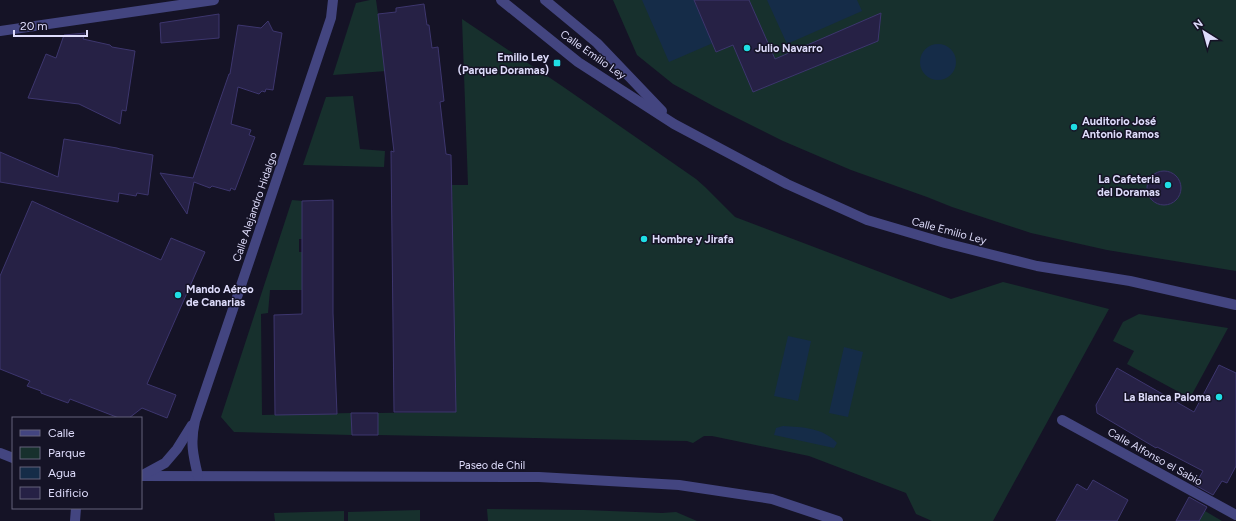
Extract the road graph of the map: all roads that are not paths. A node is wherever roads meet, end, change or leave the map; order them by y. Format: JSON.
{"nodes":[{"id":1,"x":214,"y":0,"type":"edge"},
{"id":2,"x":333,"y":0,"type":"edge"},
{"id":3,"x":501,"y":0,"type":"edge"},
{"id":4,"x":545,"y":0,"type":"edge"},
{"id":5,"x":0,"y":31,"type":"edge"},
{"id":6,"x":674,"y":124,"type":"junction"},
{"id":7,"x":1236,"y":305,"type":"edge"},
{"id":8,"x":1062,"y":420,"type":"dead end"},
{"id":9,"x":195,"y":421,"type":"junction"},
{"id":10,"x":0,"y":453,"type":"edge"},
{"id":11,"x":12,"y":458,"type":"edge"},
{"id":12,"x":142,"y":475,"type":"edge"},
{"id":13,"x":142,"y":476,"type":"edge"},
{"id":14,"x":198,"y":476,"type":"junction"},
{"id":15,"x":76,"y":509,"type":"edge"},
{"id":16,"x":1236,"y":515,"type":"edge"},
{"id":17,"x":75,"y":521,"type":"edge"},
{"id":18,"x":838,"y":521,"type":"edge"}],
"edges":[{"from":1,"to":5,"type":"street"},
{"from":2,"to":9,"type":"street","name":"Calle Alejandro Hidalgo"},
{"from":3,"to":6,"type":"street","name":"Calle Emilio Ley"},
{"from":4,"to":6,"type":"street","name":"Calle Emilio Ley"},
{"from":6,"to":7,"type":"street","name":"Calle Emilio Ley"},
{"from":8,"to":16,"type":"street","name":"Calle Alfonso el Sabio"},
{"from":9,"to":12,"type":"street","name":"Calle Alejandro Hidalgo"},
{"from":9,"to":14,"type":"street","name":"Calle Alejandro Hidalgo"},
{"from":10,"to":11,"type":"street"},
{"from":13,"to":14,"type":"street","name":"Paseo de Chil"},
{"from":14,"to":18,"type":"street","name":"Paseo de Chil"},
{"from":15,"to":17,"type":"street"}]}
